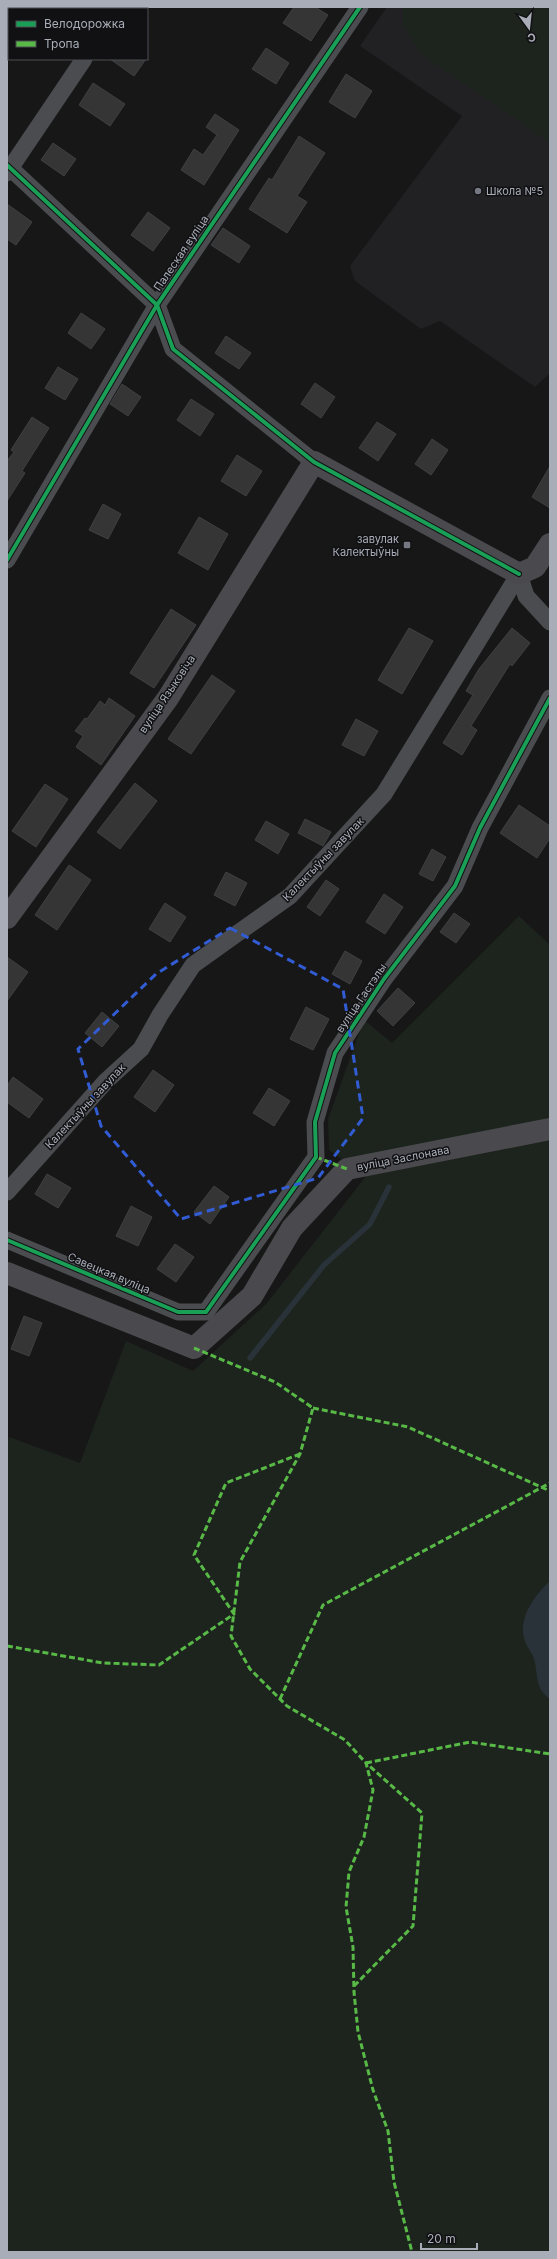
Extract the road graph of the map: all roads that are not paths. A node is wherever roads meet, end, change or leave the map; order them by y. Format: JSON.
{"nodes":[{"id":1,"x":360,"y":7,"type":"edge"},
{"id":2,"x":83,"y":60,"type":"edge"},
{"id":3,"x":8,"y":169,"type":"edge"},
{"id":4,"x":157,"y":305,"type":"junction"},
{"id":5,"x":314,"y":462,"type":"junction"},
{"id":6,"x":550,"y":544,"type":"edge"},
{"id":7,"x":7,"y":560,"type":"edge"},
{"id":8,"x":519,"y":574,"type":"junction"},
{"id":9,"x":550,"y":622,"type":"edge"},
{"id":10,"x":550,"y":698,"type":"edge"},
{"id":11,"x":7,"y":918,"type":"edge"},
{"id":12,"x":550,"y":1129,"type":"edge"},
{"id":13,"x":7,"y":1192,"type":"edge"},
{"id":14,"x":7,"y":1240,"type":"edge"},
{"id":15,"x":7,"y":1273,"type":"edge"},
{"id":16,"x":206,"y":1312,"type":"joint"}],
"edges":[{"from":1,"to":4,"type":"street","name":"Палеская вуліца"},
{"from":2,"to":3,"type":"street"},
{"from":3,"to":4,"type":"street"},
{"from":4,"to":5,"type":"street"},
{"from":4,"to":7,"type":"street","name":"Палеская вуліца"},
{"from":5,"to":8,"type":"street"},
{"from":5,"to":11,"type":"street","name":"вуліца Языковіча"},
{"from":6,"to":8,"type":"street"},
{"from":8,"to":9,"type":"street"},
{"from":8,"to":13,"type":"street","name":"Калектыўны завулак"},
{"from":10,"to":16,"type":"street","name":"вуліца Гастэлы"},
{"from":12,"to":15,"type":"street","name":"вуліца Заслонава"},
{"from":14,"to":16,"type":"street","name":"Савецкая вуліца"}]}
